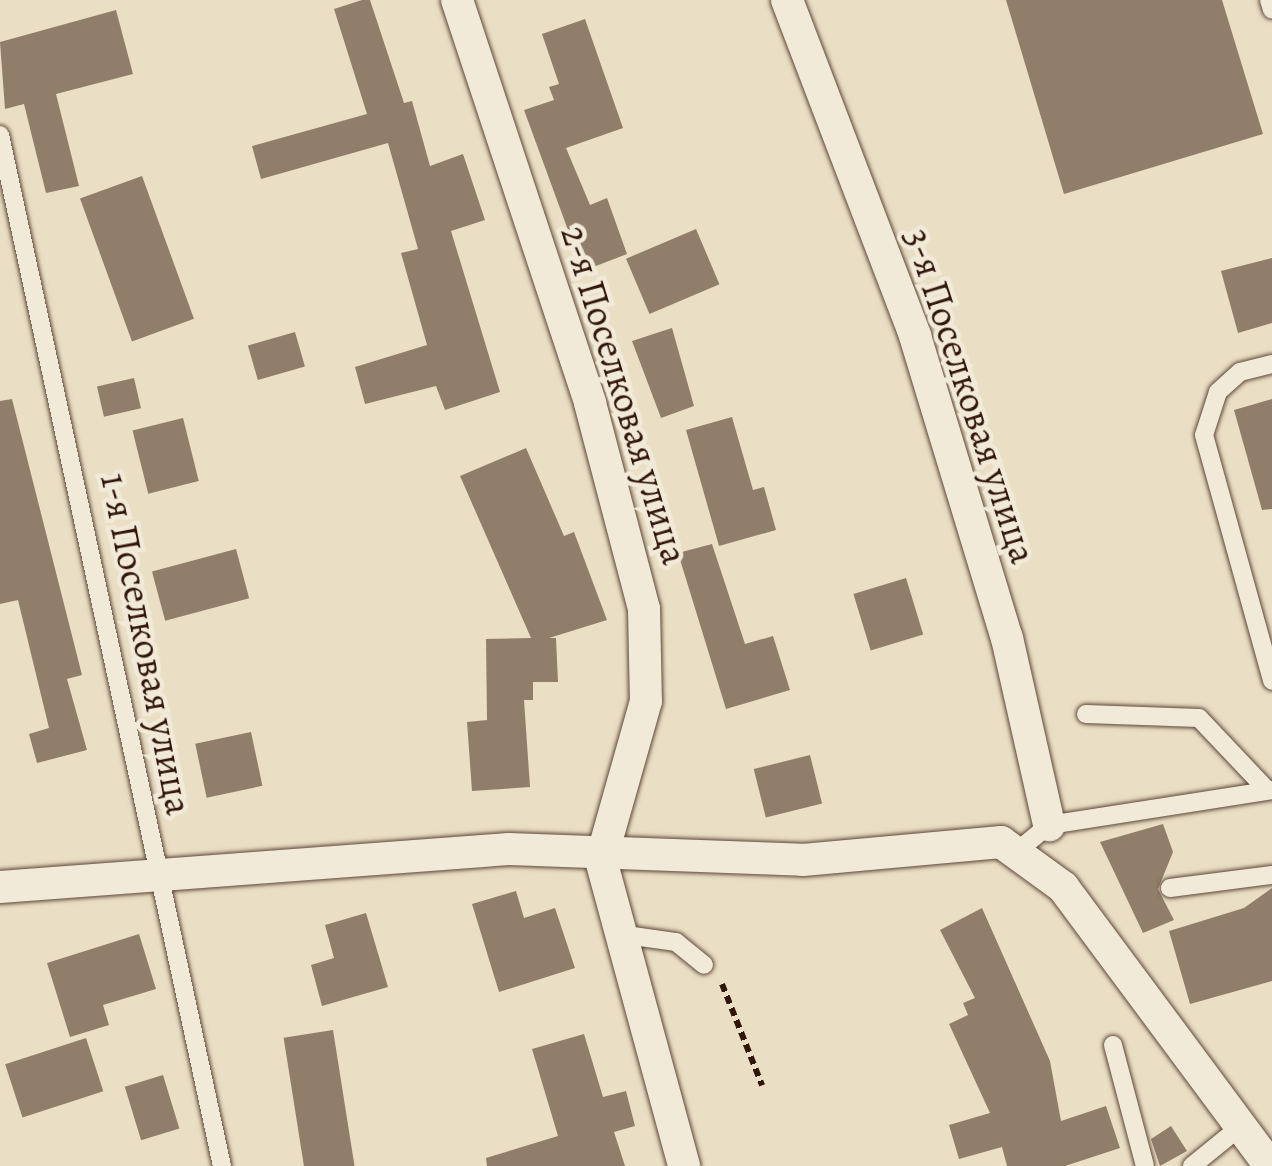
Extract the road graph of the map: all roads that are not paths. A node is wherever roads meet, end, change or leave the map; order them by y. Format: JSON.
{"nodes":[{"id":1,"x":457,"y":0,"type":"edge"},
{"id":2,"x":787,"y":0,"type":"edge"},
{"id":3,"x":1269,"y":0,"type":"edge"},
{"id":4,"x":1272,"y":10,"type":"edge"},
{"id":5,"x":0,"y":135,"type":"edge"},
{"id":6,"x":1272,"y":364,"type":"edge"},
{"id":7,"x":1272,"y":681,"type":"edge"},
{"id":8,"x":1086,"y":714,"type":"dead end"},
{"id":9,"x":1269,"y":790,"type":"edge"},
{"id":10,"x":1049,"y":825,"type":"junction"},
{"id":11,"x":601,"y":847,"type":"junction"},
{"id":12,"x":1020,"y":849,"type":"junction"},
{"id":13,"x":156,"y":869,"type":"junction"},
{"id":14,"x":1272,"y":875,"type":"edge"},
{"id":15,"x":0,"y":887,"type":"edge"},
{"id":16,"x":1170,"y":888,"type":"dead end"},
{"id":17,"x":619,"y":934,"type":"junction"},
{"id":18,"x":704,"y":965,"type":"road end"},
{"id":19,"x":1113,"y":1044,"type":"dead end"},
{"id":20,"x":1242,"y":1126,"type":"junction"},
{"id":21,"x":222,"y":1166,"type":"edge"},
{"id":22,"x":684,"y":1166,"type":"edge"},
{"id":23,"x":1146,"y":1166,"type":"edge"},
{"id":24,"x":1192,"y":1166,"type":"edge"},
{"id":25,"x":1270,"y":1166,"type":"edge"}],
"edges":[{"from":1,"to":11,"type":"street","name":"2-я Поселковая улица"},
{"from":2,"to":10,"type":"street","name":"3-я Поселковая улица"},
{"from":3,"to":4,"type":"lane"},
{"from":5,"to":13,"type":"lane","name":"1-я Поселковая улица"},
{"from":6,"to":7,"type":"lane"},
{"from":8,"to":9,"type":"lane"},
{"from":9,"to":10,"type":"lane"},
{"from":10,"to":12,"type":"lane"},
{"from":11,"to":12,"type":"street"},
{"from":11,"to":13,"type":"street"},
{"from":11,"to":17,"type":"street","name":"2-я Поселковая улица"},
{"from":12,"to":20,"type":"street"},
{"from":13,"to":15,"type":"street"},
{"from":13,"to":21,"type":"lane","name":"1-я Поселковая улица"},
{"from":14,"to":16,"type":"lane"},
{"from":17,"to":18,"type":"lane"},
{"from":17,"to":22,"type":"street","name":"2-я Поселковая улица"},
{"from":19,"to":23,"type":"lane"},
{"from":20,"to":24,"type":"lane"},
{"from":20,"to":25,"type":"street"}]}
